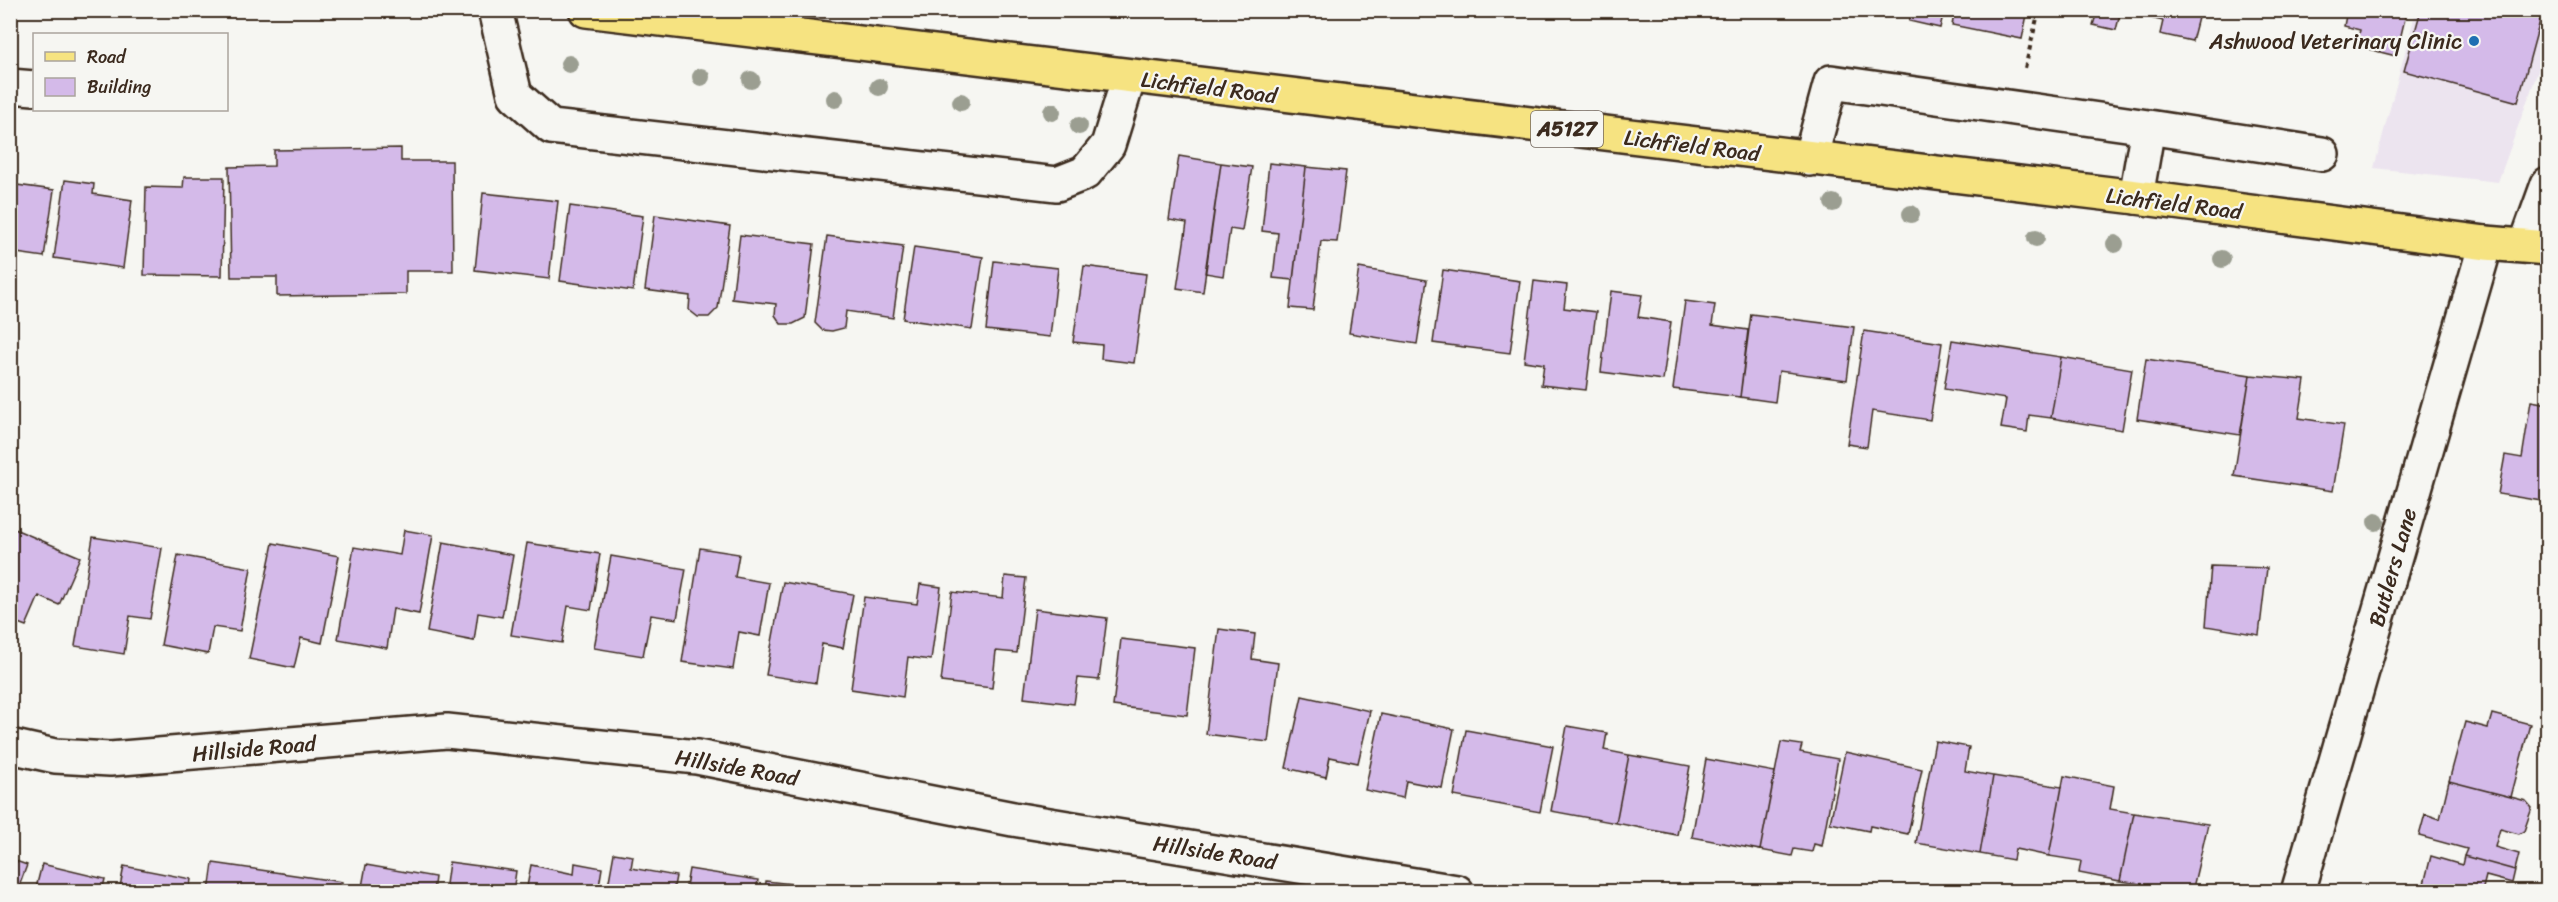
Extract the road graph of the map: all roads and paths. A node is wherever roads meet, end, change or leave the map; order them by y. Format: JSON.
{"nodes":[{"id":1,"x":495,"y":10,"type":"edge"},
{"id":2,"x":586,"y":10,"type":"edge"},
{"id":3,"x":2039,"y":10,"type":"edge"},
{"id":4,"x":1130,"y":77,"type":"junction"},
{"id":5,"x":10,"y":86,"type":"edge"},
{"id":6,"x":33,"y":88,"type":"edge"},
{"id":7,"x":2014,"y":108,"type":"junction"},
{"id":8,"x":2148,"y":127,"type":"junction"},
{"id":9,"x":2322,"y":154,"type":"dead end"},
{"id":10,"x":1809,"y":159,"type":"junction"},
{"id":11,"x":2547,"y":184,"type":"edge"},
{"id":12,"x":2136,"y":197,"type":"junction"},
{"id":13,"x":2486,"y":243,"type":"junction"},
{"id":14,"x":2537,"y":247,"type":"edge"},
{"id":15,"x":10,"y":746,"type":"edge"},
{"id":16,"x":1457,"y":891,"type":"edge"},
{"id":17,"x":2298,"y":891,"type":"edge"}],
"edges":[{"from":1,"to":4,"type":"street"},
{"from":2,"to":4,"type":"main road","name":"Lichfield Road","number":"A5127"},
{"from":3,"to":7,"type":"path"},
{"from":4,"to":10,"type":"main road","name":"Lichfield Road","number":"A5127"},
{"from":5,"to":6,"type":"street"},
{"from":7,"to":8,"type":"street"},
{"from":7,"to":10,"type":"street"},
{"from":8,"to":9,"type":"street"},
{"from":8,"to":12,"type":"street"},
{"from":10,"to":12,"type":"main road","name":"Lichfield Road","number":"A5127"},
{"from":11,"to":14,"type":"street"},
{"from":12,"to":13,"type":"main road","name":"Lichfield Road","number":"A5127"},
{"from":13,"to":14,"type":"main road","name":"Lichfield Road","number":"A5127"},
{"from":13,"to":17,"type":"street","name":"Butlers Lane"},
{"from":15,"to":16,"type":"street","name":"Hillside Road"}]}
